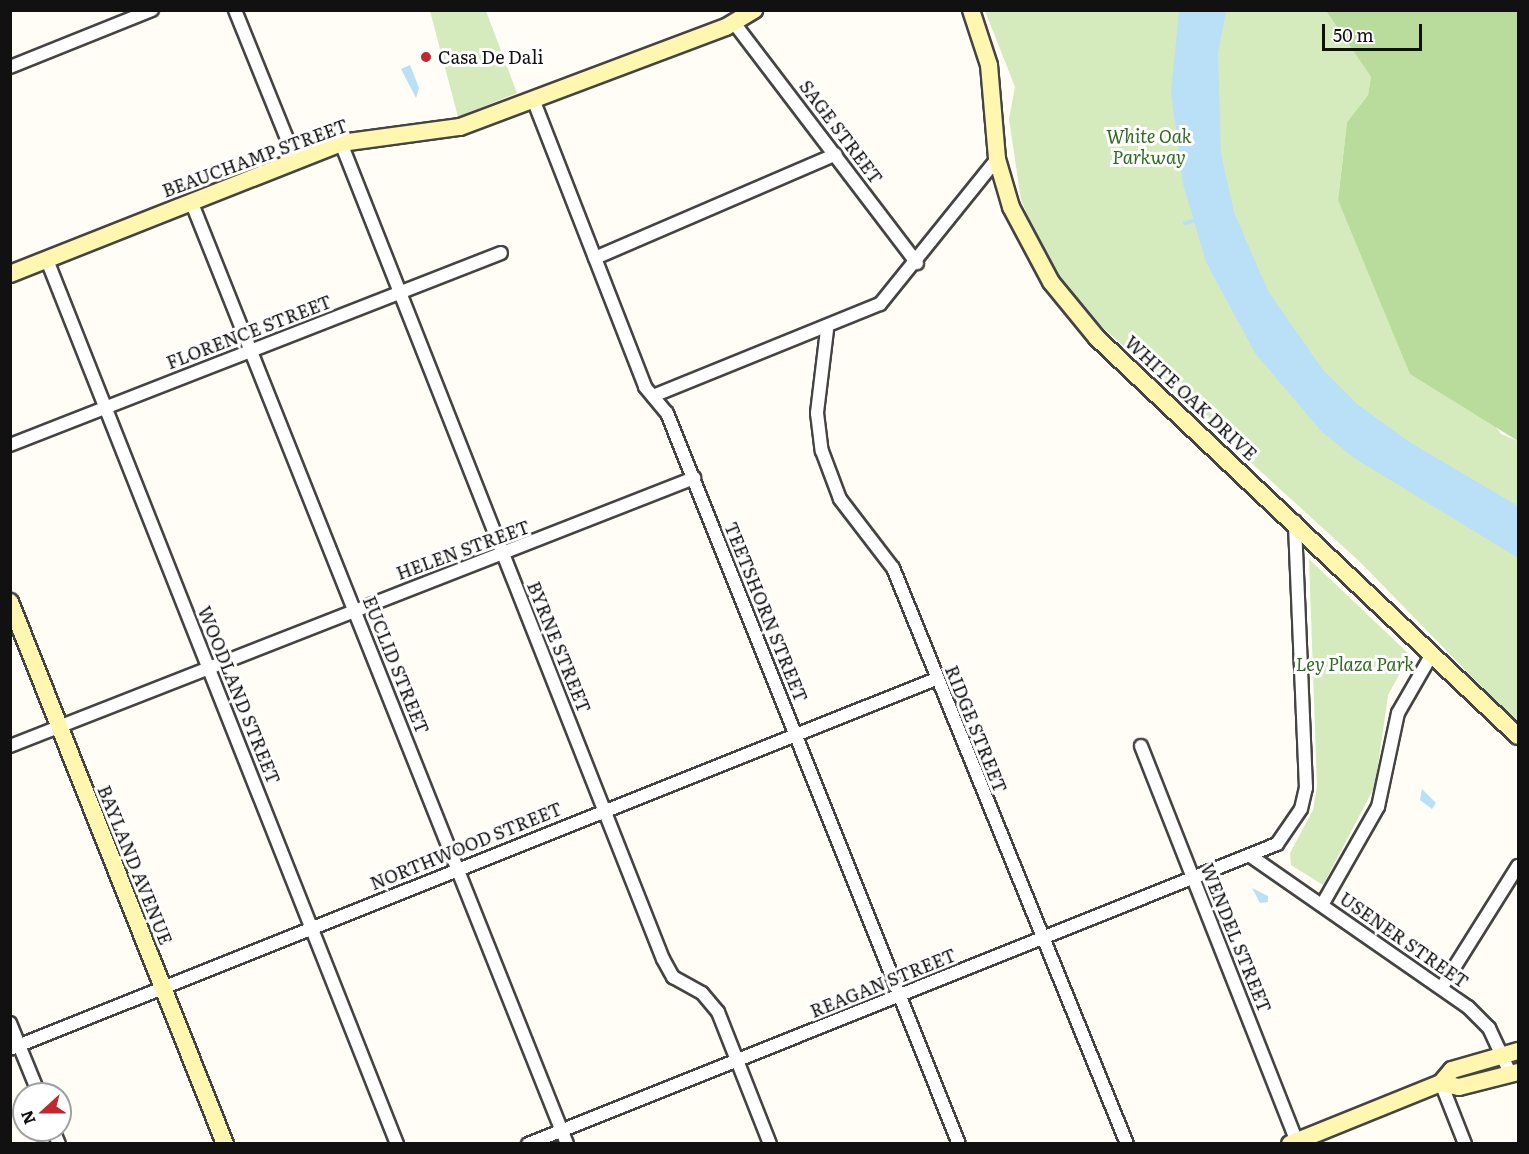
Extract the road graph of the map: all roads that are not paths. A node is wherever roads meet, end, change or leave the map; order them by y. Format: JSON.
{"nodes":[{"id":1,"x":153,"y":10,"type":"edge"},
{"id":2,"x":235,"y":10,"type":"edge"},
{"id":3,"x":754,"y":10,"type":"edge"},
{"id":4,"x":971,"y":10,"type":"edge"},
{"id":5,"x":735,"y":23,"type":"junction"},
{"id":6,"x":10,"y":67,"type":"edge"},
{"id":7,"x":533,"y":99,"type":"junction"},
{"id":8,"x":341,"y":143,"type":"junction"},
{"id":9,"x":836,"y":154,"type":"junction"},
{"id":10,"x":997,"y":159,"type":"junction"},
{"id":11,"x":296,"y":160,"type":"junction"},
{"id":12,"x":191,"y":201,"type":"junction"},
{"id":13,"x":501,"y":253,"type":"dead end"},
{"id":14,"x":595,"y":258,"type":"junction"},
{"id":15,"x":47,"y":260,"type":"junction"},
{"id":16,"x":917,"y":263,"type":"junction"},
{"id":17,"x":10,"y":274,"type":"edge"},
{"id":18,"x":400,"y":292,"type":"junction"},
{"id":19,"x":827,"y":330,"type":"junction"},
{"id":20,"x":251,"y":349,"type":"junction"},
{"id":21,"x":653,"y":396,"type":"junction"},
{"id":22,"x":105,"y":408,"type":"junction"},
{"id":23,"x":10,"y":445,"type":"edge"},
{"id":24,"x":694,"y":478,"type":"junction"},
{"id":25,"x":1294,"y":520,"type":"junction"},
{"id":26,"x":502,"y":553,"type":"junction"},
{"id":27,"x":10,"y":602,"type":"edge"},
{"id":28,"x":354,"y":611,"type":"junction"},
{"id":29,"x":1432,"y":654,"type":"junction"},
{"id":30,"x":209,"y":668,"type":"junction"},
{"id":31,"x":936,"y":679,"type":"junction"},
{"id":32,"x":59,"y":727,"type":"junction"},
{"id":33,"x":796,"y":735,"type":"junction"},
{"id":34,"x":1518,"y":736,"type":"edge"},
{"id":35,"x":10,"y":746,"type":"edge"},
{"id":36,"x":1141,"y":746,"type":"dead end"},
{"id":37,"x":605,"y":810,"type":"junction"},
{"id":38,"x":1252,"y":857,"type":"junction"},
{"id":39,"x":1518,"y":866,"type":"edge"},
{"id":40,"x":458,"y":868,"type":"junction"},
{"id":41,"x":1194,"y":880,"type":"junction"},
{"id":42,"x":1322,"y":905,"type":"junction"},
{"id":43,"x":311,"y":927,"type":"junction"},
{"id":44,"x":1046,"y":939,"type":"junction"},
{"id":45,"x":163,"y":987,"type":"junction"},
{"id":46,"x":1442,"y":987,"type":"junction"},
{"id":47,"x":900,"y":996,"type":"junction"},
{"id":48,"x":10,"y":1023,"type":"edge"},
{"id":49,"x":15,"y":1047,"type":"edge"},
{"id":50,"x":1511,"y":1053,"type":"edge"},
{"id":51,"x":737,"y":1060,"type":"junction"},
{"id":52,"x":1514,"y":1073,"type":"edge"},
{"id":53,"x":33,"y":1082,"type":"edge"},
{"id":54,"x":1440,"y":1083,"type":"junction"},
{"id":55,"x":561,"y":1130,"type":"junction"},
{"id":56,"x":225,"y":1143,"type":"edge"},
{"id":57,"x":397,"y":1143,"type":"edge"},
{"id":58,"x":528,"y":1143,"type":"edge"},
{"id":59,"x":567,"y":1143,"type":"edge"},
{"id":60,"x":770,"y":1143,"type":"edge"},
{"id":61,"x":959,"y":1143,"type":"edge"},
{"id":62,"x":1127,"y":1143,"type":"edge"},
{"id":63,"x":1295,"y":1143,"type":"edge"},
{"id":64,"x":1465,"y":1143,"type":"edge"}],
"edges":[{"from":1,"to":6,"type":"street"},
{"from":2,"to":11,"type":"street"},
{"from":3,"to":5,"type":"street","name":"BEAUCHAMP STREET"},
{"from":4,"to":10,"type":"street","name":"WHITE OAK DRIVE"},
{"from":5,"to":7,"type":"street","name":"BEAUCHAMP STREET"},
{"from":5,"to":9,"type":"street","name":"SAGE STREET"},
{"from":7,"to":8,"type":"street","name":"BEAUCHAMP STREET"},
{"from":7,"to":14,"type":"street","name":"TEETSHORN STREET"},
{"from":8,"to":11,"type":"street","name":"BEAUCHAMP STREET"},
{"from":8,"to":18,"type":"street","name":"BYRNE STREET"},
{"from":9,"to":14,"type":"street"},
{"from":9,"to":16,"type":"street","name":"SAGE STREET"},
{"from":10,"to":16,"type":"street"},
{"from":10,"to":25,"type":"street","name":"WHITE OAK DRIVE"},
{"from":11,"to":12,"type":"street","name":"BEAUCHAMP STREET"},
{"from":12,"to":15,"type":"street","name":"BEAUCHAMP STREET"},
{"from":12,"to":20,"type":"street","name":"EUCLID STREET"},
{"from":13,"to":18,"type":"street","name":"FLORENCE STREET"},
{"from":14,"to":21,"type":"street","name":"TEETSHORN STREET"},
{"from":15,"to":17,"type":"street","name":"BEAUCHAMP STREET"},
{"from":15,"to":22,"type":"street","name":"WOODLAND STREET"},
{"from":16,"to":19,"type":"street"},
{"from":18,"to":20,"type":"street","name":"FLORENCE STREET"},
{"from":18,"to":26,"type":"street","name":"BYRNE STREET"},
{"from":19,"to":21,"type":"street"},
{"from":19,"to":31,"type":"street","name":"RIDGE STREET"},
{"from":20,"to":22,"type":"street","name":"FLORENCE STREET"},
{"from":20,"to":28,"type":"street","name":"EUCLID STREET"},
{"from":21,"to":24,"type":"street","name":"TEETSHORN STREET"},
{"from":22,"to":23,"type":"street","name":"FLORENCE STREET"},
{"from":22,"to":30,"type":"street","name":"WOODLAND STREET"},
{"from":24,"to":26,"type":"street","name":"HELEN STREET"},
{"from":24,"to":33,"type":"street","name":"TEETSHORN STREET"},
{"from":25,"to":29,"type":"street","name":"WHITE OAK DRIVE"},
{"from":25,"to":38,"type":"street","name":"REAGAN STREET"},
{"from":26,"to":28,"type":"street","name":"HELEN STREET"},
{"from":26,"to":37,"type":"street","name":"BYRNE STREET"},
{"from":27,"to":32,"type":"street","name":"BAYLAND AVENUE"},
{"from":28,"to":30,"type":"street","name":"HELEN STREET"},
{"from":28,"to":40,"type":"street","name":"EUCLID STREET"},
{"from":29,"to":34,"type":"street","name":"WHITE OAK DRIVE"},
{"from":29,"to":42,"type":"street"},
{"from":30,"to":32,"type":"street","name":"HELEN STREET"},
{"from":30,"to":43,"type":"street","name":"WOODLAND STREET"},
{"from":31,"to":33,"type":"street","name":"NORTHWOOD STREET"},
{"from":31,"to":44,"type":"street","name":"RIDGE STREET"},
{"from":32,"to":35,"type":"street","name":"HELEN STREET"},
{"from":32,"to":45,"type":"street","name":"BAYLAND AVENUE"},
{"from":33,"to":37,"type":"street","name":"NORTHWOOD STREET"},
{"from":33,"to":47,"type":"street","name":"TEETSHORN STREET"},
{"from":36,"to":41,"type":"street","name":"WENDEL STREET"},
{"from":37,"to":40,"type":"street","name":"NORTHWOOD STREET"},
{"from":37,"to":51,"type":"street","name":"BYRNE STREET"},
{"from":38,"to":41,"type":"street","name":"REAGAN STREET"},
{"from":38,"to":42,"type":"street","name":"USENER STREET"},
{"from":39,"to":46,"type":"street"},
{"from":40,"to":43,"type":"street","name":"NORTHWOOD STREET"},
{"from":40,"to":55,"type":"street","name":"EUCLID STREET"},
{"from":41,"to":44,"type":"street","name":"REAGAN STREET"},
{"from":41,"to":63,"type":"street","name":"WENDEL STREET"},
{"from":42,"to":46,"type":"street","name":"USENER STREET"},
{"from":43,"to":45,"type":"street","name":"NORTHWOOD STREET"},
{"from":43,"to":57,"type":"street","name":"WOODLAND STREET"},
{"from":44,"to":47,"type":"street","name":"REAGAN STREET"},
{"from":44,"to":62,"type":"street","name":"RIDGE STREET"},
{"from":45,"to":49,"type":"street","name":"NORTHWOOD STREET"},
{"from":45,"to":56,"type":"street","name":"BAYLAND AVENUE"},
{"from":46,"to":50,"type":"street","name":"USENER STREET"},
{"from":47,"to":51,"type":"street","name":"REAGAN STREET"},
{"from":47,"to":61,"type":"street","name":"TEETSHORN STREET"},
{"from":48,"to":49,"type":"street"},
{"from":49,"to":53,"type":"street"},
{"from":50,"to":52,"type":"street","name":"USENER STREET"},
{"from":50,"to":54,"type":"street"},
{"from":51,"to":55,"type":"street","name":"REAGAN STREET"},
{"from":51,"to":60,"type":"street","name":"BYRNE STREET"},
{"from":52,"to":54,"type":"street"},
{"from":54,"to":63,"type":"street"},
{"from":54,"to":64,"type":"street"},
{"from":55,"to":58,"type":"street","name":"REAGAN STREET"},
{"from":55,"to":59,"type":"street","name":"EUCLID STREET"}]}
